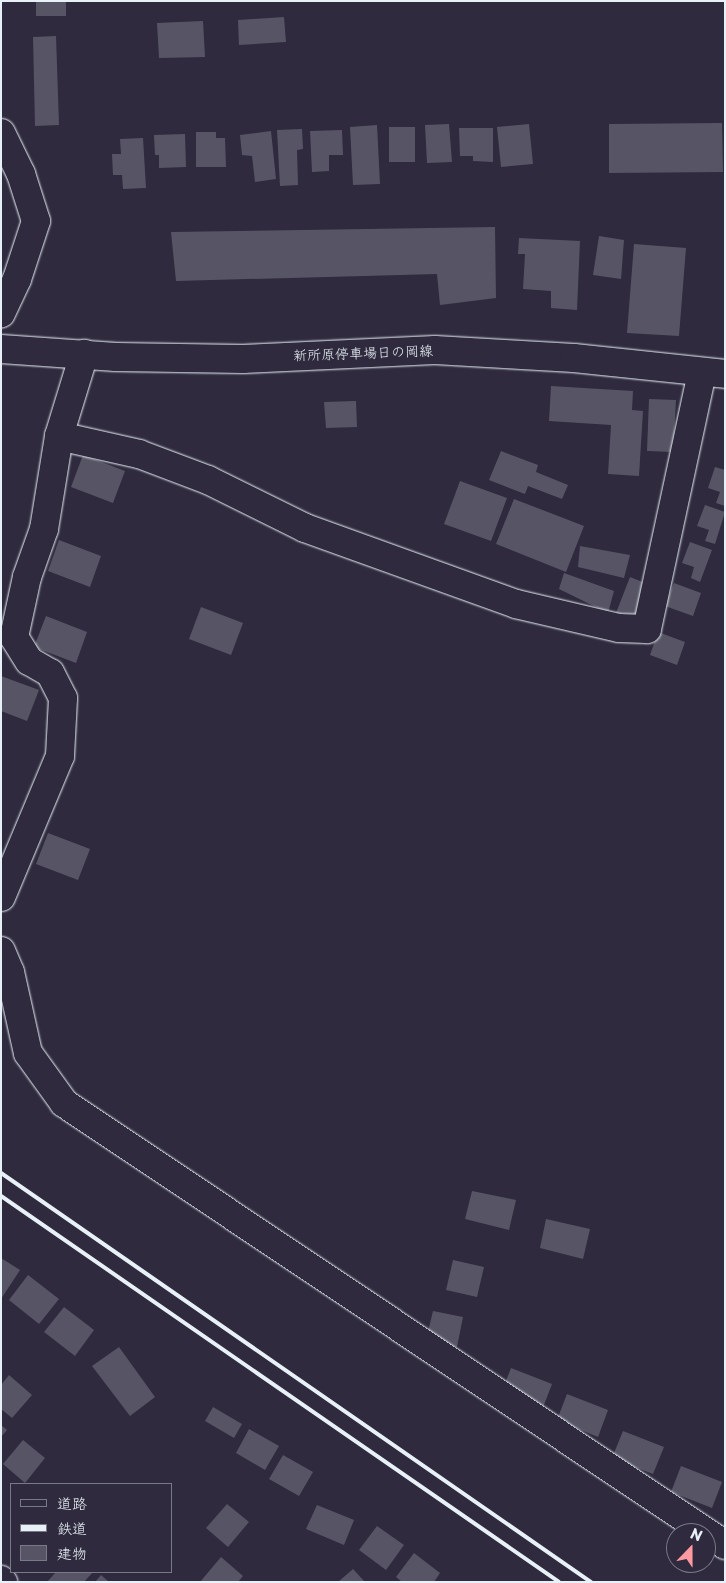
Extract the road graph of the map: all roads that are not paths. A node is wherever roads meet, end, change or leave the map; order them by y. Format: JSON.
{"nodes":[{"id":1,"x":1,"y":133,"type":"edge"},
{"id":2,"x":1,"y":313,"type":"edge"},
{"id":3,"x":1,"y":350,"type":"edge"},
{"id":4,"x":84,"y":354,"type":"junction"},
{"id":5,"x":714,"y":373,"type":"edge"},
{"id":6,"x":59,"y":436,"type":"junction"},
{"id":7,"x":1,"y":897,"type":"edge"},
{"id":8,"x":1,"y":951,"type":"edge"},
{"id":9,"x":725,"y":1545,"type":"edge"}],
"edges":[{"from":1,"to":2,"type":"street"},
{"from":3,"to":4,"type":"street","name":"新所原停車場日の岡線"},
{"from":4,"to":5,"type":"street","name":"新所原停車場日の岡線"},
{"from":4,"to":6,"type":"street"},
{"from":5,"to":6,"type":"street"},
{"from":6,"to":7,"type":"street"},
{"from":8,"to":9,"type":"street"}]}
